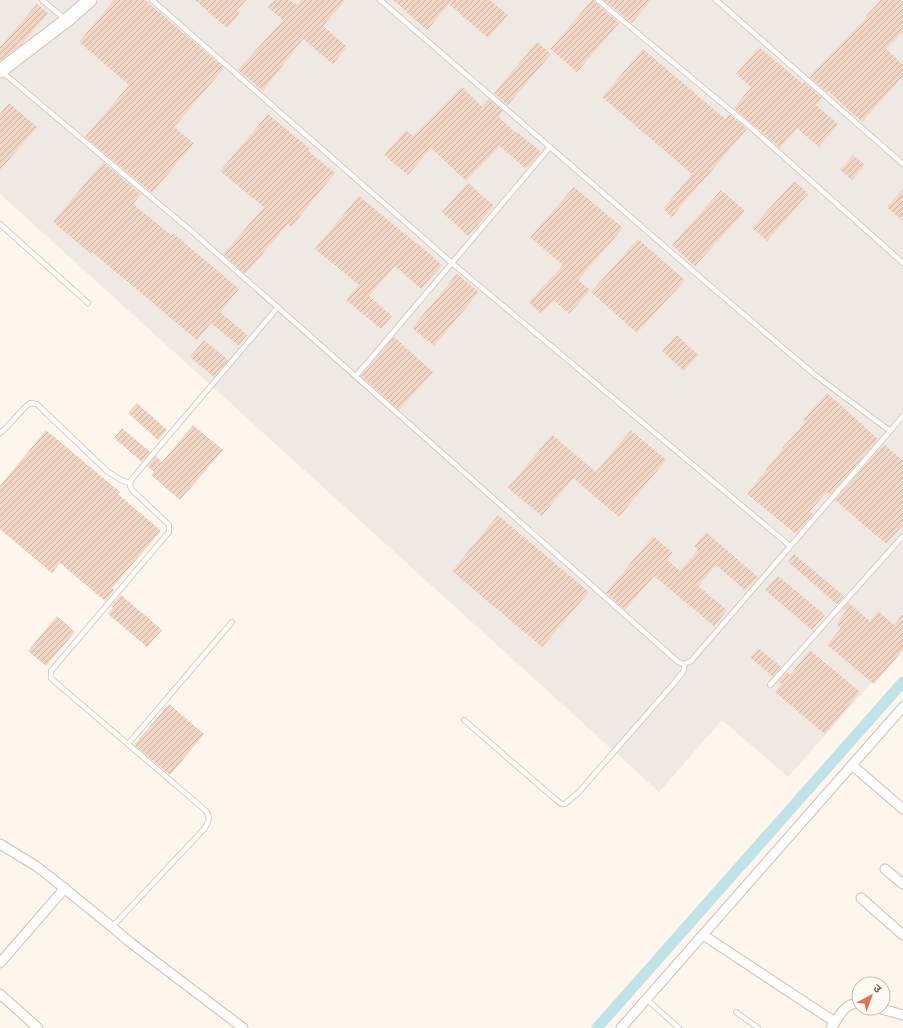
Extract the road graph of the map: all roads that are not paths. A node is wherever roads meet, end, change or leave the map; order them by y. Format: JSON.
{"nodes":[{"id":1,"x":42,"y":0,"type":"edge"},
{"id":2,"x":90,"y":0,"type":"edge"},
{"id":3,"x":152,"y":0,"type":"edge"},
{"id":4,"x":380,"y":0,"type":"edge"},
{"id":5,"x":598,"y":0,"type":"edge"},
{"id":6,"x":716,"y":0,"type":"edge"},
{"id":7,"x":67,"y":20,"type":"junction"},
{"id":8,"x":0,"y":71,"type":"edge"},
{"id":9,"x":550,"y":147,"type":"junction"},
{"id":10,"x":903,"y":164,"type":"edge"},
{"id":11,"x":0,"y":224,"type":"edge"},
{"id":12,"x":903,"y":263,"type":"edge"},
{"id":13,"x":452,"y":264,"type":"junction"},
{"id":14,"x":88,"y":303,"type":"dead end"},
{"id":15,"x":278,"y":307,"type":"junction"},
{"id":16,"x":356,"y":376,"type":"junction"},
{"id":17,"x":903,"y":416,"type":"edge"},
{"id":18,"x":890,"y":431,"type":"junction"},
{"id":19,"x":0,"y":433,"type":"edge"},
{"id":20,"x":130,"y":483,"type":"junction"},
{"id":21,"x":903,"y":536,"type":"edge"},
{"id":22,"x":790,"y":546,"type":"junction"},
{"id":23,"x":232,"y":622,"type":"dead end"},
{"id":24,"x":685,"y":664,"type":"junction"},
{"id":25,"x":770,"y":685,"type":"dead end"},
{"id":26,"x":903,"y":707,"type":"edge"},
{"id":27,"x":464,"y":720,"type":"dead end"},
{"id":28,"x":128,"y":744,"type":"junction"},
{"id":29,"x":852,"y":765,"type":"junction"},
{"id":30,"x":903,"y":809,"type":"edge"},
{"id":31,"x":0,"y":844,"type":"edge"},
{"id":32,"x":885,"y":869,"type":"dead end"},
{"id":33,"x":903,"y":884,"type":"edge"},
{"id":34,"x":65,"y":888,"type":"junction"},
{"id":35,"x":861,"y":898,"type":"dead end"},
{"id":36,"x":112,"y":926,"type":"junction"},
{"id":37,"x":903,"y":934,"type":"edge"},
{"id":38,"x":703,"y":935,"type":"junction"},
{"id":39,"x":0,"y":963,"type":"edge"},
{"id":40,"x":0,"y":994,"type":"edge"},
{"id":41,"x":646,"y":999,"type":"junction"},
{"id":42,"x":851,"y":1004,"type":"edge"},
{"id":43,"x":736,"y":1012,"type":"dead end"},
{"id":44,"x":891,"y":1012,"type":"edge"},
{"id":45,"x":903,"y":1015,"type":"edge"},
{"id":46,"x":833,"y":1025,"type":"edge"},
{"id":47,"x":38,"y":1028,"type":"edge"},
{"id":48,"x":243,"y":1028,"type":"edge"},
{"id":49,"x":621,"y":1028,"type":"edge"},
{"id":50,"x":679,"y":1028,"type":"edge"},
{"id":51,"x":758,"y":1028,"type":"edge"}],
"edges":[{"from":1,"to":7,"type":"lane"},
{"from":2,"to":7,"type":"street"},
{"from":3,"to":13,"type":"lane"},
{"from":4,"to":9,"type":"lane"},
{"from":5,"to":12,"type":"lane"},
{"from":6,"to":10,"type":"lane"},
{"from":7,"to":8,"type":"street"},
{"from":8,"to":15,"type":"lane"},
{"from":9,"to":13,"type":"lane"},
{"from":9,"to":18,"type":"lane"},
{"from":11,"to":14,"type":"lane"},
{"from":13,"to":16,"type":"lane"},
{"from":13,"to":22,"type":"lane"},
{"from":15,"to":16,"type":"lane"},
{"from":15,"to":20,"type":"lane"},
{"from":16,"to":24,"type":"lane"},
{"from":17,"to":18,"type":"lane"},
{"from":18,"to":22,"type":"lane"},
{"from":19,"to":20,"type":"lane"},
{"from":20,"to":28,"type":"lane"},
{"from":21,"to":25,"type":"lane"},
{"from":22,"to":24,"type":"lane"},
{"from":23,"to":28,"type":"lane"},
{"from":24,"to":27,"type":"lane"},
{"from":26,"to":29,"type":"street"},
{"from":28,"to":36,"type":"lane"},
{"from":29,"to":30,"type":"street"},
{"from":29,"to":38,"type":"street"},
{"from":31,"to":34,"type":"street"},
{"from":32,"to":33,"type":"street"},
{"from":34,"to":36,"type":"street"},
{"from":34,"to":39,"type":"street"},
{"from":35,"to":37,"type":"street"},
{"from":36,"to":48,"type":"street"},
{"from":38,"to":41,"type":"street"},
{"from":38,"to":46,"type":"street"},
{"from":40,"to":47,"type":"street"},
{"from":41,"to":49,"type":"street"},
{"from":41,"to":50,"type":"lane"},
{"from":42,"to":46,"type":"street"},
{"from":43,"to":51,"type":"lane"},
{"from":44,"to":45,"type":"street"}]}
